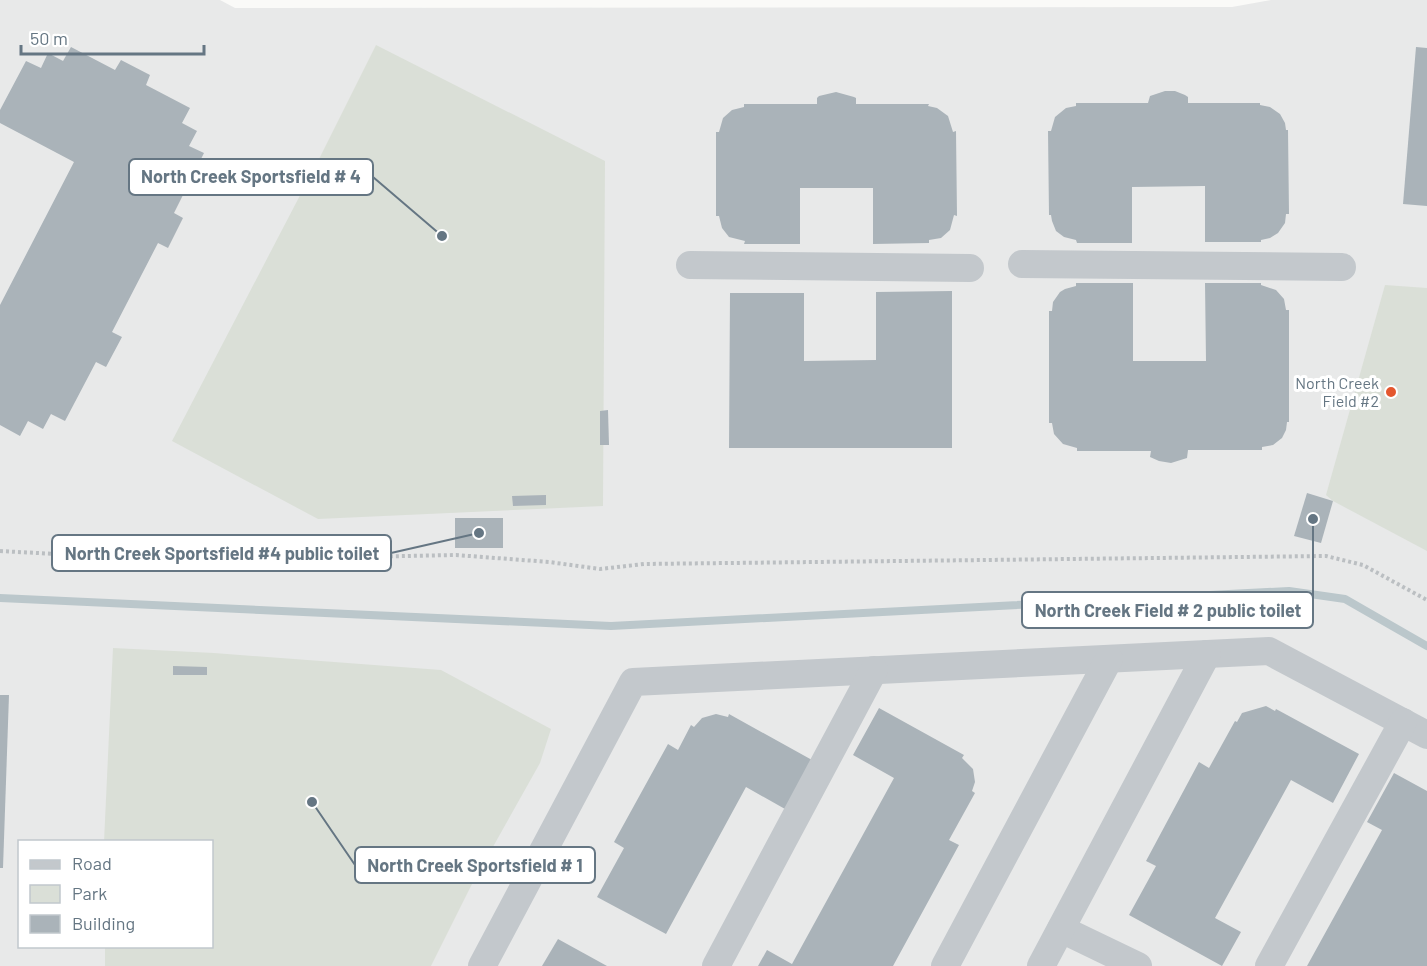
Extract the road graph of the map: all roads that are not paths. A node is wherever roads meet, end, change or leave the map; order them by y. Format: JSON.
{"nodes":[{"id":1,"x":1022,"y":264,"type":"dead end"},
{"id":2,"x":690,"y":265,"type":"dead end"},
{"id":3,"x":1342,"y":267,"type":"dead end"},
{"id":4,"x":970,"y":268,"type":"dead end"},
{"id":5,"x":1207,"y":654,"type":"junction"},
{"id":6,"x":1109,"y":659,"type":"junction"},
{"id":7,"x":874,"y":670,"type":"junction"},
{"id":8,"x":1415,"y":728,"type":"edge"},
{"id":9,"x":1061,"y":929,"type":"junction"},
{"id":10,"x":482,"y":966,"type":"edge"},
{"id":11,"x":716,"y":966,"type":"edge"},
{"id":12,"x":945,"y":966,"type":"edge"},
{"id":13,"x":1041,"y":966,"type":"edge"},
{"id":14,"x":1137,"y":966,"type":"edge"},
{"id":15,"x":1269,"y":966,"type":"edge"}],
"edges":[{"from":1,"to":3,"type":"lane"},
{"from":2,"to":4,"type":"lane"},
{"from":5,"to":6,"type":"lane"},
{"from":5,"to":8,"type":"lane"},
{"from":5,"to":9,"type":"lane"},
{"from":6,"to":7,"type":"lane"},
{"from":6,"to":12,"type":"lane"},
{"from":7,"to":10,"type":"lane"},
{"from":7,"to":11,"type":"lane"},
{"from":8,"to":15,"type":"lane"},
{"from":9,"to":13,"type":"lane"},
{"from":9,"to":14,"type":"lane"}]}
